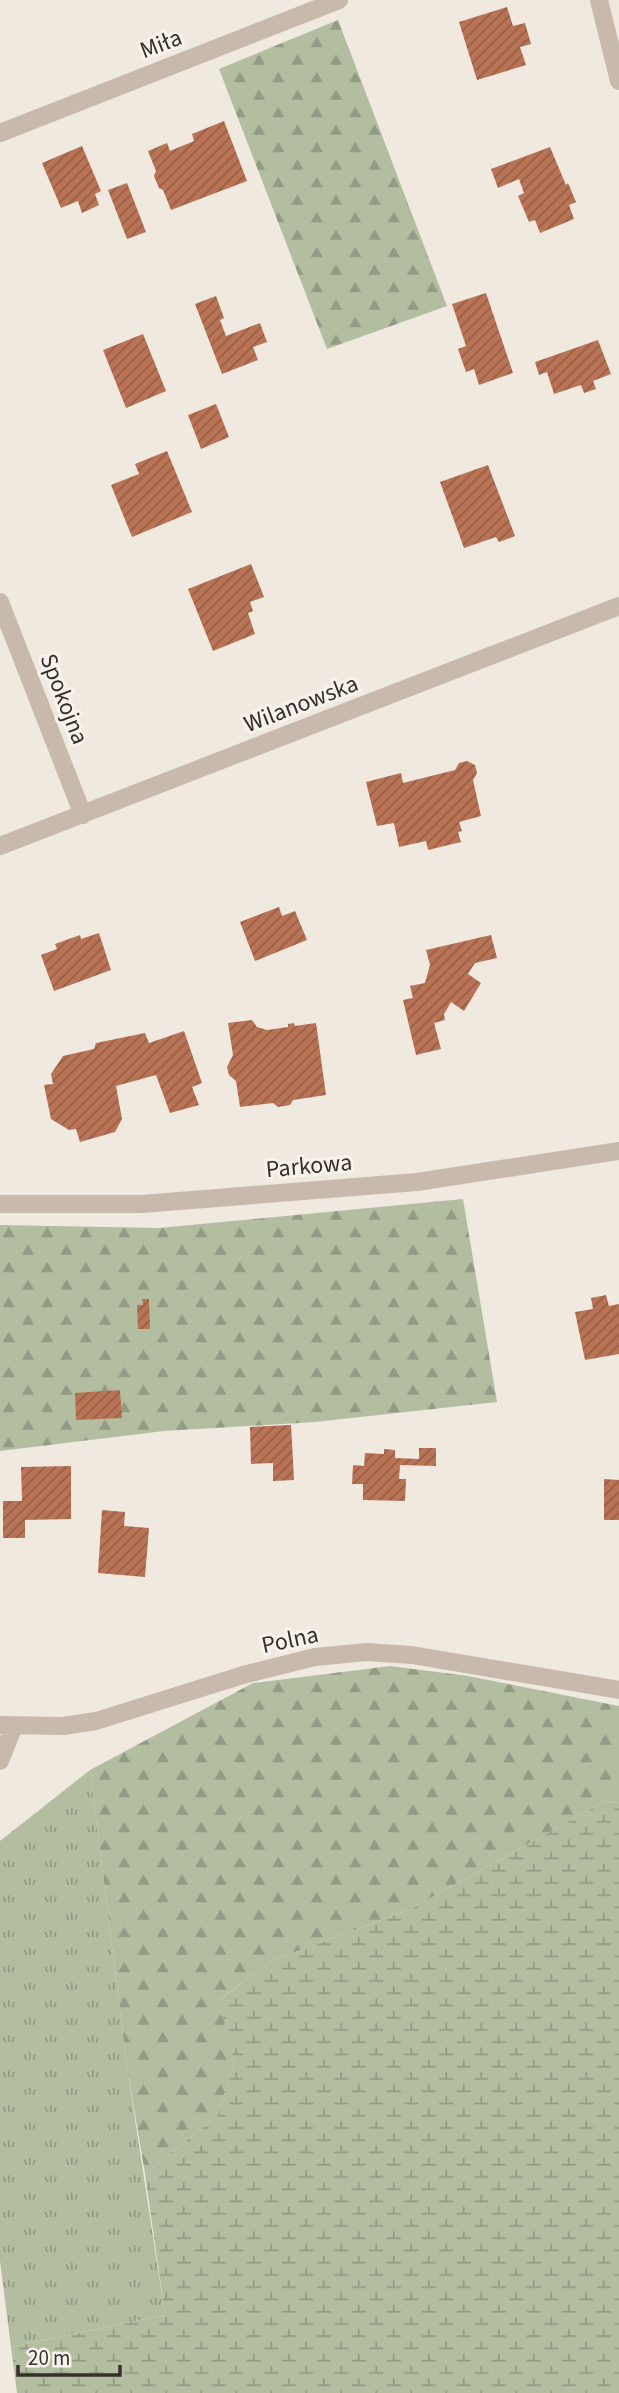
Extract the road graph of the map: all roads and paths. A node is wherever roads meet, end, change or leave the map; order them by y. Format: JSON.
{"nodes":[{"id":1,"x":340,"y":0,"type":"edge"},
{"id":2,"x":599,"y":0,"type":"edge"},
{"id":3,"x":619,"y":81,"type":"edge"},
{"id":4,"x":0,"y":133,"type":"edge"},
{"id":5,"x":0,"y":602,"type":"edge"},
{"id":6,"x":619,"y":606,"type":"edge"},
{"id":7,"x":83,"y":815,"type":"junction"},
{"id":8,"x":0,"y":846,"type":"edge"},
{"id":9,"x":619,"y":1151,"type":"edge"},
{"id":10,"x":0,"y":1204,"type":"edge"},
{"id":11,"x":619,"y":1690,"type":"edge"},
{"id":12,"x":7,"y":1725,"type":"edge"},
{"id":13,"x":0,"y":1761,"type":"edge"}],
"edges":[{"from":1,"to":4,"type":"street","name":"Miła"},
{"from":2,"to":3,"type":"street"},
{"from":5,"to":7,"type":"street","name":"Spokojna"},
{"from":6,"to":7,"type":"street","name":"Wilanowska"},
{"from":7,"to":8,"type":"street","name":"Wilanowska"},
{"from":9,"to":10,"type":"street","name":"Parkowa"},
{"from":11,"to":12,"type":"street","name":"Polna"},
{"from":12,"to":13,"type":"street","name":"Polna"}]}
